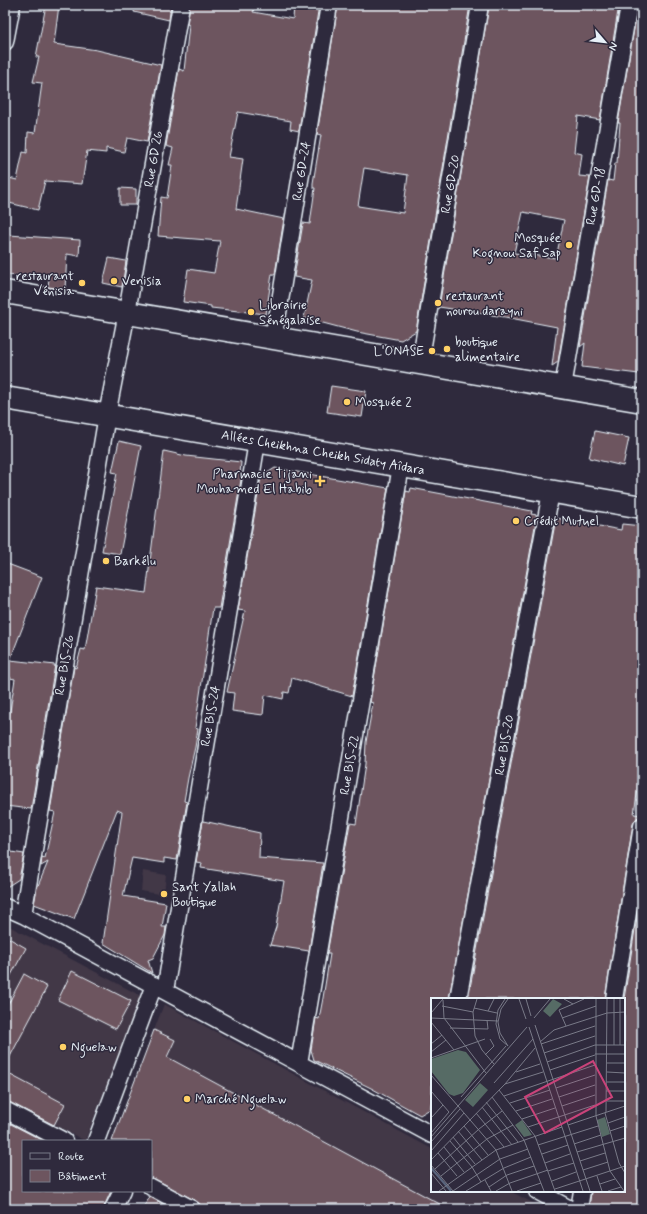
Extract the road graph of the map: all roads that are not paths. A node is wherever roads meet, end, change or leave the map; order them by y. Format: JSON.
{"nodes":[{"id":1,"x":12,"y":5,"type":"edge"},
{"id":2,"x":181,"y":5,"type":"edge"},
{"id":3,"x":330,"y":5,"type":"edge"},
{"id":4,"x":480,"y":5,"type":"edge"},
{"id":5,"x":629,"y":5,"type":"edge"},
{"id":6,"x":5,"y":42,"type":"edge"},
{"id":7,"x":5,"y":292,"type":"edge"},
{"id":8,"x":125,"y":320,"type":"junction"},
{"id":9,"x":273,"y":337,"type":"junction"},
{"id":10,"x":420,"y":363,"type":"junction"},
{"id":11,"x":563,"y":387,"type":"junction"},
{"id":12,"x":5,"y":398,"type":"edge"},
{"id":13,"x":642,"y":401,"type":"edge"},
{"id":14,"x":109,"y":406,"type":"junction"},
{"id":15,"x":257,"y":442,"type":"junction"},
{"id":16,"x":400,"y":466,"type":"junction"},
{"id":17,"x":551,"y":492,"type":"junction"},
{"id":18,"x":642,"y":507,"type":"edge"},
{"id":19,"x":642,"y":826,"type":"edge"},
{"id":20,"x":5,"y":906,"type":"edge"},
{"id":21,"x":23,"y":915,"type":"junction"},
{"id":22,"x":159,"y":988,"type":"junction"},
{"id":23,"x":458,"y":998,"type":"edge"},
{"id":24,"x":614,"y":998,"type":"edge"},
{"id":25,"x":299,"y":1063,"type":"junction"},
{"id":26,"x":5,"y":1110,"type":"edge"},
{"id":27,"x":431,"y":1134,"type":"edge"},
{"id":28,"x":62,"y":1140,"type":"edge"},
{"id":29,"x":96,"y":1140,"type":"edge"},
{"id":30,"x":152,"y":1188,"type":"edge"},
{"id":31,"x":122,"y":1192,"type":"edge"},
{"id":32,"x":539,"y":1192,"type":"edge"},
{"id":33,"x":582,"y":1192,"type":"edge"},
{"id":34,"x":113,"y":1209,"type":"edge"},
{"id":35,"x":192,"y":1209,"type":"edge"},
{"id":36,"x":570,"y":1209,"type":"edge"},
{"id":37,"x":579,"y":1209,"type":"edge"}],
"edges":[{"from":1,"to":6,"type":"street"},
{"from":2,"to":8,"type":"street","name":"Rue GD 26"},
{"from":3,"to":9,"type":"street","name":"Rue GD-24"},
{"from":4,"to":10,"type":"street","name":"Rue GD-20"},
{"from":5,"to":11,"type":"street","name":"Rue GD-18"},
{"from":7,"to":8,"type":"main road"},
{"from":8,"to":9,"type":"main road"},
{"from":8,"to":14,"type":"street","name":"Rue GD 26"},
{"from":9,"to":10,"type":"main road"},
{"from":10,"to":11,"type":"main road"},
{"from":11,"to":13,"type":"main road"},
{"from":12,"to":14,"type":"main road","name":"Allées Cheikhna Cheikh Sidaty Aîdara"},
{"from":14,"to":15,"type":"main road","name":"Allées Cheikhna Cheikh Sidaty Aîdara"},
{"from":14,"to":21,"type":"street","name":"Rue BIS-26"},
{"from":15,"to":16,"type":"main road","name":"Allées Cheikhna Cheikh Sidaty Aîdara"},
{"from":15,"to":22,"type":"street","name":"Rue BIS-24"},
{"from":16,"to":17,"type":"main road","name":"Allées Cheikhna Cheikh Sidaty Aîdara"},
{"from":16,"to":25,"type":"street","name":"Rue BIS-22"},
{"from":17,"to":18,"type":"main road","name":"Allées Cheikhna Cheikh Sidaty Aîdara"},
{"from":17,"to":23,"type":"street","name":"Rue BIS-20"},
{"from":19,"to":24,"type":"street"},
{"from":20,"to":21,"type":"street"},
{"from":21,"to":22,"type":"street"},
{"from":22,"to":25,"type":"street"},
{"from":22,"to":29,"type":"street","name":"Rue BIS-24"},
{"from":25,"to":27,"type":"street"},
{"from":26,"to":28,"type":"street"},
{"from":30,"to":35,"type":"street"},
{"from":31,"to":34,"type":"street"},
{"from":32,"to":36,"type":"street"},
{"from":33,"to":37,"type":"street"}]}
